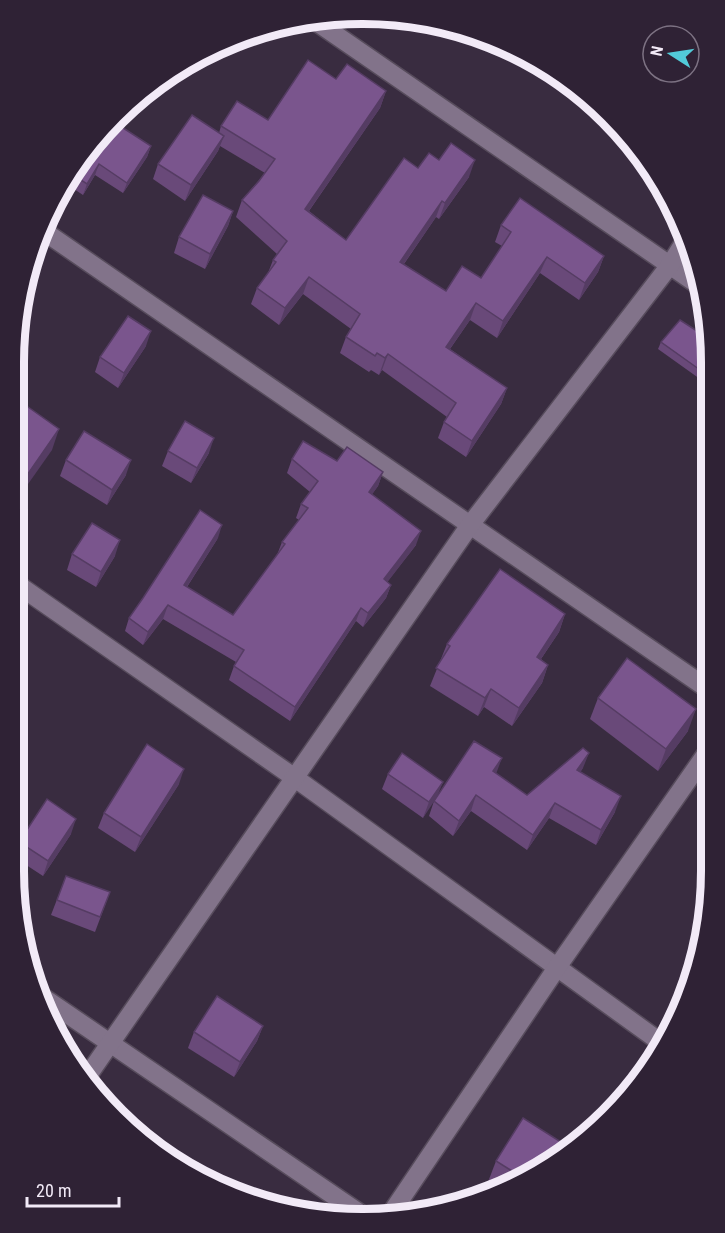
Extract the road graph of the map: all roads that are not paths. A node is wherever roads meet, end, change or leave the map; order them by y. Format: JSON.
{"nodes":[{"id":1,"x":323,"y":27,"type":"edge"},
{"id":2,"x":49,"y":235,"type":"edge"},
{"id":3,"x":681,"y":248,"type":"edge"},
{"id":4,"x":670,"y":265,"type":"junction"},
{"id":5,"x":690,"y":279,"type":"edge"},
{"id":6,"x":470,"y":525,"type":"junction"},
{"id":7,"x":24,"y":589,"type":"edge"},
{"id":8,"x":701,"y":684,"type":"edge"},
{"id":9,"x":701,"y":761,"type":"edge"},
{"id":10,"x":295,"y":778,"type":"junction"},
{"id":11,"x":558,"y":966,"type":"junction"},
{"id":12,"x":52,"y":1003,"type":"edge"},
{"id":13,"x":656,"y":1039,"type":"edge"},
{"id":14,"x":110,"y":1044,"type":"junction"},
{"id":15,"x":90,"y":1072,"type":"edge"},
{"id":16,"x":395,"y":1207,"type":"edge"},
{"id":17,"x":353,"y":1209,"type":"edge"}],
"edges":[{"from":1,"to":4,"type":"street"},
{"from":2,"to":6,"type":"street"},
{"from":3,"to":4,"type":"street"},
{"from":4,"to":5,"type":"street"},
{"from":4,"to":6,"type":"street"},
{"from":6,"to":8,"type":"street"},
{"from":6,"to":10,"type":"street"},
{"from":7,"to":10,"type":"street"},
{"from":9,"to":11,"type":"street"},
{"from":10,"to":11,"type":"street"},
{"from":10,"to":14,"type":"street"},
{"from":11,"to":13,"type":"street"},
{"from":11,"to":16,"type":"street"},
{"from":12,"to":14,"type":"street"},
{"from":14,"to":15,"type":"street"},
{"from":14,"to":17,"type":"street"}]}
